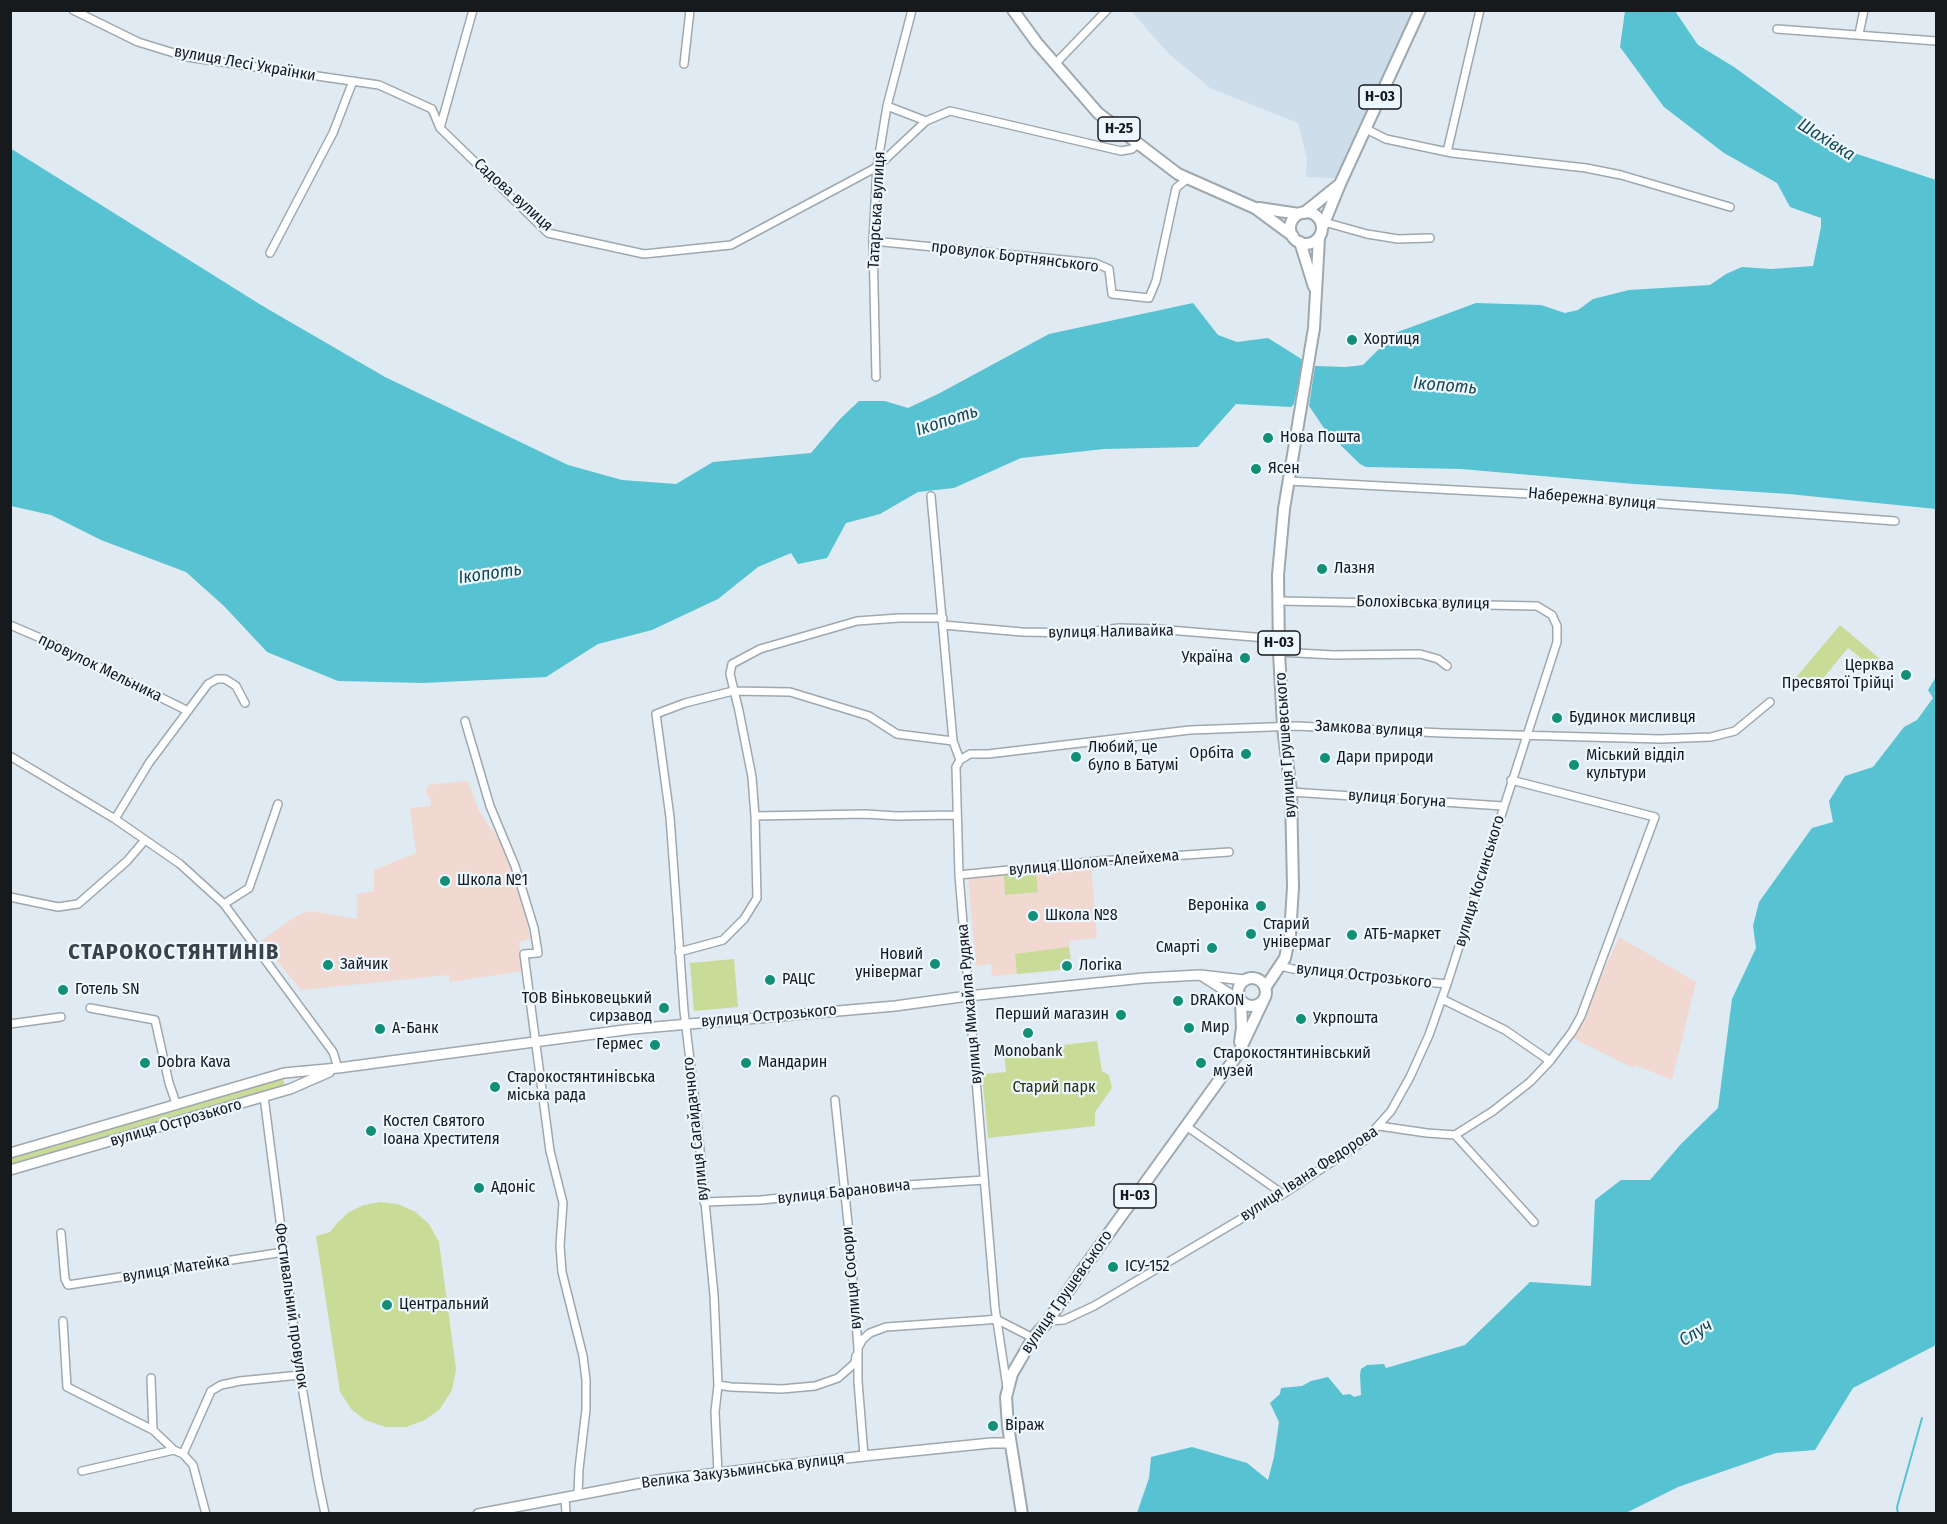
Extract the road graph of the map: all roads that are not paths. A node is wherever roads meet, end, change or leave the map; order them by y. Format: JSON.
{"nodes":[{"id":1,"x":73,"y":10,"type":"edge"},
{"id":2,"x":473,"y":10,"type":"edge"},
{"id":3,"x":690,"y":10,"type":"edge"},
{"id":4,"x":912,"y":10,"type":"edge"},
{"id":5,"x":1013,"y":10,"type":"edge"},
{"id":6,"x":1107,"y":10,"type":"edge"},
{"id":7,"x":1420,"y":10,"type":"edge"},
{"id":8,"x":1480,"y":10,"type":"edge"},
{"id":9,"x":1864,"y":10,"type":"edge"},
{"id":10,"x":1777,"y":29,"type":"dead end"},
{"id":11,"x":1859,"y":34,"type":"junction"},
{"id":12,"x":1936,"y":41,"type":"edge"},
{"id":13,"x":1056,"y":63,"type":"junction"},
{"id":14,"x":684,"y":64,"type":"dead end"},
{"id":15,"x":353,"y":81,"type":"junction"},
{"id":16,"x":887,"y":106,"type":"junction"},
{"id":17,"x":926,"y":121,"type":"junction"},
{"id":18,"x":440,"y":128,"type":"junction"},
{"id":19,"x":1366,"y":129,"type":"junction"},
{"id":20,"x":1138,"y":143,"type":"junction"},
{"id":21,"x":1447,"y":152,"type":"junction"},
{"id":22,"x":877,"y":166,"type":"junction"},
{"id":23,"x":1187,"y":179,"type":"junction"},
{"id":24,"x":1340,"y":184,"type":"junction"},
{"id":25,"x":1730,"y":207,"type":"dead end"},
{"id":26,"x":1255,"y":208,"type":"junction"},
{"id":27,"x":1302,"y":213,"type":"junction"},
{"id":28,"x":1322,"y":229,"type":"junction"},
{"id":29,"x":1430,"y":238,"type":"dead end"},
{"id":30,"x":1297,"y":239,"type":"junction"},
{"id":31,"x":873,"y":241,"type":"junction"},
{"id":32,"x":270,"y":253,"type":"dead end"},
{"id":33,"x":1317,"y":296,"type":"junction"},
{"id":34,"x":876,"y":377,"type":"dead end"},
{"id":35,"x":1288,"y":481,"type":"junction"},
{"id":36,"x":932,"y":496,"type":"dead end"},
{"id":37,"x":1895,"y":521,"type":"dead end"},
{"id":38,"x":1279,"y":601,"type":"junction"},
{"id":39,"x":943,"y":622,"type":"junction"},
{"id":40,"x":10,"y":626,"type":"edge"},
{"id":41,"x":1557,"y":626,"type":"joint"},
{"id":42,"x":1279,"y":639,"type":"junction"},
{"id":43,"x":1279,"y":652,"type":"junction"},
{"id":44,"x":1447,"y":666,"type":"dead end"},
{"id":45,"x":733,"y":691,"type":"junction"},
{"id":46,"x":1770,"y":702,"type":"dead end"},
{"id":47,"x":245,"y":704,"type":"dead end"},
{"id":48,"x":188,"y":711,"type":"junction"},
{"id":49,"x":465,"y":721,"type":"dead end"},
{"id":50,"x":1283,"y":727,"type":"junction"},
{"id":51,"x":1527,"y":735,"type":"junction"},
{"id":52,"x":953,"y":741,"type":"junction"},
{"id":53,"x":10,"y":756,"type":"edge"},
{"id":54,"x":960,"y":760,"type":"junction"},
{"id":55,"x":1511,"y":780,"type":"junction"},
{"id":56,"x":1291,"y":792,"type":"junction"},
{"id":57,"x":278,"y":804,"type":"dead end"},
{"id":58,"x":1503,"y":806,"type":"junction"},
{"id":59,"x":957,"y":815,"type":"junction"},
{"id":60,"x":756,"y":816,"type":"junction"},
{"id":61,"x":115,"y":819,"type":"junction"},
{"id":62,"x":145,"y":840,"type":"junction"},
{"id":63,"x":1229,"y":852,"type":"dead end"},
{"id":64,"x":959,"y":875,"type":"junction"},
{"id":65,"x":10,"y":897,"type":"edge"},
{"id":66,"x":224,"y":904,"type":"junction"},
{"id":67,"x":679,"y":952,"type":"junction"},
{"id":68,"x":1280,"y":966,"type":"junction"},
{"id":69,"x":1200,"y":975,"type":"junction"},
{"id":70,"x":1246,"y":979,"type":"junction"},
{"id":71,"x":1447,"y":984,"type":"junction"},
{"id":72,"x":1265,"y":993,"type":"junction"},
{"id":73,"x":968,"y":996,"type":"junction"},
{"id":74,"x":1442,"y":999,"type":"junction"},
{"id":75,"x":1241,"y":1001,"type":"junction"},
{"id":76,"x":90,"y":1008,"type":"dead end"},
{"id":77,"x":61,"y":1017,"type":"dead end"},
{"id":78,"x":685,"y":1023,"type":"junction"},
{"id":79,"x":10,"y":1024,"type":"edge"},
{"id":80,"x":534,"y":1041,"type":"junction"},
{"id":81,"x":1238,"y":1054,"type":"junction"},
{"id":82,"x":1550,"y":1061,"type":"junction"},
{"id":83,"x":338,"y":1068,"type":"junction"},
{"id":84,"x":284,"y":1073,"type":"junction"},
{"id":85,"x":290,"y":1089,"type":"junction"},
{"id":86,"x":264,"y":1097,"type":"junction"},
{"id":87,"x":835,"y":1100,"type":"dead end"},
{"id":88,"x":176,"y":1103,"type":"junction"},
{"id":89,"x":1186,"y":1126,"type":"junction"},
{"id":90,"x":1379,"y":1126,"type":"junction"},
{"id":91,"x":1455,"y":1135,"type":"junction"},
{"id":92,"x":10,"y":1153,"type":"edge"},
{"id":93,"x":10,"y":1170,"type":"edge"},
{"id":94,"x":984,"y":1180,"type":"junction"},
{"id":95,"x":844,"y":1192,"type":"junction"},
{"id":96,"x":1284,"y":1194,"type":"junction"},
{"id":97,"x":704,"y":1202,"type":"junction"},
{"id":98,"x":1534,"y":1222,"type":"dead end"},
{"id":99,"x":61,"y":1233,"type":"dead end"},
{"id":100,"x":284,"y":1252,"type":"junction"},
{"id":101,"x":996,"y":1320,"type":"junction"},
{"id":102,"x":63,"y":1321,"type":"dead end"},
{"id":103,"x":1048,"y":1321,"type":"junction"},
{"id":104,"x":1032,"y":1338,"type":"junction"},
{"id":105,"x":858,"y":1348,"type":"junction"},
{"id":106,"x":300,"y":1375,"type":"junction"},
{"id":107,"x":150,"y":1378,"type":"dead end"},
{"id":108,"x":718,"y":1384,"type":"junction"},
{"id":109,"x":1007,"y":1388,"type":"junction"},
{"id":110,"x":153,"y":1430,"type":"junction"},
{"id":111,"x":1009,"y":1443,"type":"junction"},
{"id":112,"x":174,"y":1450,"type":"junction"},
{"id":113,"x":183,"y":1454,"type":"junction"},
{"id":114,"x":864,"y":1456,"type":"junction"},
{"id":115,"x":82,"y":1471,"type":"dead end"},
{"id":116,"x":718,"y":1473,"type":"junction"},
{"id":117,"x":578,"y":1494,"type":"junction"},
{"id":118,"x":565,"y":1497,"type":"junction"},
{"id":119,"x":206,"y":1514,"type":"edge"},
{"id":120,"x":325,"y":1514,"type":"edge"},
{"id":121,"x":478,"y":1514,"type":"edge"},
{"id":122,"x":566,"y":1514,"type":"edge"},
{"id":123,"x":1022,"y":1514,"type":"edge"}],
"edges":[{"from":1,"to":15,"type":"street","name":"вулиця Лесі Українки"},
{"from":2,"to":18,"type":"street"},
{"from":3,"to":14,"type":"street"},
{"from":4,"to":16,"type":"street","name":"Татарська вулиця"},
{"from":5,"to":13,"type":"main road","number":"Н-25"},
{"from":6,"to":13,"type":"street"},
{"from":7,"to":19,"type":"main road","name":"вулиця Грушевського","number":"Н-03"},
{"from":8,"to":21,"type":"street"},
{"from":9,"to":11,"type":"street"},
{"from":10,"to":11,"type":"street"},
{"from":11,"to":12,"type":"street"},
{"from":13,"to":20,"type":"main road","number":"Н-25"},
{"from":15,"to":18,"type":"street","name":"вулиця Лесі Українки"},
{"from":15,"to":32,"type":"street"},
{"from":16,"to":17,"type":"street"},
{"from":16,"to":22,"type":"street","name":"Татарська вулиця"},
{"from":17,"to":20,"type":"street"},
{"from":17,"to":22,"type":"street","name":"Садова вулиця"},
{"from":18,"to":22,"type":"street","name":"Садова вулиця"},
{"from":19,"to":21,"type":"street"},
{"from":19,"to":24,"type":"main road","name":"вулиця Грушевського","number":"Н-03"},
{"from":20,"to":23,"type":"main road","number":"Н-25"},
{"from":21,"to":25,"type":"street"},
{"from":22,"to":31,"type":"street","name":"Татарська вулиця"},
{"from":23,"to":26,"type":"main road","number":"Н-25"},
{"from":23,"to":31,"type":"street","name":"провулок Бортнянського"},
{"from":24,"to":27,"type":"main road","number":"Н-03"},
{"from":24,"to":28,"type":"main road","name":"вулиця Грушевського","number":"Н-03"},
{"from":26,"to":27,"type":"main road","number":"Н-25"},
{"from":26,"to":30,"type":"main road","number":"Н-25"},
{"from":27,"to":28,"type":"main road"},
{"from":27,"to":30,"type":"main road"},
{"from":28,"to":29,"type":"street"},
{"from":28,"to":30,"type":"main road"},
{"from":28,"to":33,"type":"main road","name":"вулиця Грушевського","number":"Н-03"},
{"from":30,"to":33,"type":"main road","number":"Н-03"},
{"from":31,"to":34,"type":"street","name":"Татарська вулиця"},
{"from":33,"to":35,"type":"main road","name":"вулиця Грушевського","number":"Н-03"},
{"from":35,"to":37,"type":"street","name":"Набережна вулиця"},
{"from":35,"to":38,"type":"main road","name":"вулиця Грушевського","number":"Н-03"},
{"from":36,"to":39,"type":"street","name":"вулиця Михайла Рудяка"},
{"from":38,"to":41,"type":"street","name":"Болохівська вулиця"},
{"from":38,"to":42,"type":"main road","name":"вулиця Грушевського","number":"Н-03"},
{"from":39,"to":42,"type":"street","name":"вулиця Наливайка"},
{"from":39,"to":45,"type":"street","name":"вулиця Наливайка"},
{"from":39,"to":52,"type":"street","name":"вулиця Михайла Рудяка"},
{"from":40,"to":48,"type":"street","name":"провулок Мельника"},
{"from":41,"to":51,"type":"street","name":"вулиця Косинського"},
{"from":42,"to":43,"type":"main road","name":"вулиця Грушевського","number":"Н-03"},
{"from":43,"to":44,"type":"street"},
{"from":43,"to":50,"type":"main road","name":"вулиця Грушевського","number":"Н-03"},
{"from":45,"to":52,"type":"street"},
{"from":45,"to":60,"type":"street"},
{"from":45,"to":67,"type":"street","name":"вулиця Сагайдачного"},
{"from":46,"to":51,"type":"street","name":"Замкова вулиця"},
{"from":47,"to":48,"type":"street"},
{"from":48,"to":61,"type":"street"},
{"from":49,"to":80,"type":"street"},
{"from":50,"to":51,"type":"street","name":"Замкова вулиця"},
{"from":50,"to":54,"type":"street","name":"Замкова вулиця"},
{"from":50,"to":56,"type":"main road","name":"вулиця Грушевського","number":"Н-03"},
{"from":51,"to":55,"type":"street","name":"вулиця Косинського"},
{"from":52,"to":54,"type":"street","name":"вулиця Михайла Рудяка"},
{"from":53,"to":61,"type":"street"},
{"from":54,"to":59,"type":"street","name":"вулиця Михайла Рудяка"},
{"from":55,"to":58,"type":"street","name":"вулиця Косинського"},
{"from":55,"to":82,"type":"street"},
{"from":56,"to":58,"type":"street","name":"вулиця Богуна"},
{"from":56,"to":68,"type":"main road","name":"вулиця Грушевського","number":"Н-03"},
{"from":57,"to":66,"type":"street"},
{"from":58,"to":71,"type":"street","name":"вулиця Косинського"},
{"from":59,"to":60,"type":"street"},
{"from":59,"to":64,"type":"street","name":"вулиця Михайла Рудяка"},
{"from":60,"to":67,"type":"street"},
{"from":61,"to":62,"type":"street"},
{"from":62,"to":65,"type":"street"},
{"from":62,"to":66,"type":"street"},
{"from":63,"to":64,"type":"street","name":"вулиця Шолом-Алейхема"},
{"from":64,"to":73,"type":"street","name":"вулиця Михайла Рудяка"},
{"from":66,"to":83,"type":"street"},
{"from":67,"to":78,"type":"street","name":"вулиця Сагайдачного"},
{"from":68,"to":70,"type":"main road"},
{"from":68,"to":71,"type":"street","name":"вулиця Острозького"},
{"from":68,"to":72,"type":"main road","name":"вулиця Грушевського","number":"Н-03"},
{"from":69,"to":70,"type":"main road","name":"вулиця Острозького"},
{"from":69,"to":73,"type":"main road","name":"вулиця Острозького"},
{"from":69,"to":75,"type":"main road"},
{"from":70,"to":72,"type":"main road"},
{"from":70,"to":75,"type":"main road","number":"Н-03"},
{"from":71,"to":74,"type":"street","name":"вулиця Косинського"},
{"from":72,"to":75,"type":"main road"},
{"from":72,"to":81,"type":"main road","name":"вулиця Грушевського","number":"Н-03"},
{"from":73,"to":78,"type":"main road","name":"вулиця Острозького"},
{"from":73,"to":94,"type":"street","name":"вулиця Михайла Рудяка"},
{"from":74,"to":82,"type":"street"},
{"from":74,"to":90,"type":"street","name":"вулиця Косинського"},
{"from":75,"to":81,"type":"main road","name":"вулиця Грушевського","number":"Н-03"},
{"from":76,"to":88,"type":"street"},
{"from":77,"to":79,"type":"street"},
{"from":78,"to":80,"type":"main road","name":"вулиця Острозького"},
{"from":78,"to":97,"type":"street","name":"вулиця Сагайдачного"},
{"from":80,"to":83,"type":"main road","name":"вулиця Острозького"},
{"from":80,"to":117,"type":"street"},
{"from":81,"to":89,"type":"main road","name":"вулиця Грушевського","number":"Н-03"},
{"from":82,"to":91,"type":"street"},
{"from":83,"to":84,"type":"main road","name":"вулиця Острозького"},
{"from":83,"to":85,"type":"main road","name":"вулиця Острозького"},
{"from":84,"to":85,"type":"main road"},
{"from":84,"to":88,"type":"main road","name":"вулиця Острозького"},
{"from":85,"to":86,"type":"main road","name":"вулиця Острозького"},
{"from":86,"to":93,"type":"main road","name":"вулиця Острозького"},
{"from":86,"to":100,"type":"street","name":"Фестивальний провулок"},
{"from":87,"to":95,"type":"street","name":"вулиця Сосюри"},
{"from":88,"to":92,"type":"main road","name":"вулиця Острозького"},
{"from":89,"to":96,"type":"street"},
{"from":89,"to":103,"type":"main road","name":"вулиця Грушевського","number":"Н-03"},
{"from":90,"to":91,"type":"street","name":"вулиця Івана Федорова"},
{"from":90,"to":96,"type":"street","name":"вулиця Івана Федорова"},
{"from":91,"to":98,"type":"street"},
{"from":94,"to":95,"type":"street","name":"вулиця Барановича"},
{"from":94,"to":101,"type":"street","name":"вулиця Михайла Рудяка"},
{"from":95,"to":97,"type":"street","name":"вулиця Барановича"},
{"from":95,"to":105,"type":"street","name":"вулиця Сосюри"},
{"from":96,"to":103,"type":"street","name":"вулиця Івана Федорова"},
{"from":97,"to":108,"type":"street","name":"вулиця Сагайдачного"},
{"from":99,"to":100,"type":"street","name":"вулиця Матейка"},
{"from":100,"to":106,"type":"street","name":"Фестивальний провулок"},
{"from":101,"to":104,"type":"street"},
{"from":101,"to":105,"type":"street"},
{"from":101,"to":109,"type":"street","name":"вулиця Михайла Рудяка"},
{"from":102,"to":110,"type":"street"},
{"from":103,"to":104,"type":"main road","name":"вулиця Грушевського","number":"Н-03"},
{"from":104,"to":109,"type":"main road","name":"вулиця Грушевського","number":"Н-03"},
{"from":105,"to":108,"type":"street"},
{"from":105,"to":114,"type":"street","name":"вулиця Сосюри"},
{"from":106,"to":113,"type":"street"},
{"from":106,"to":120,"type":"street","name":"Фестивальний провулок"},
{"from":107,"to":110,"type":"street"},
{"from":108,"to":116,"type":"street","name":"вулиця Сагайдачного"},
{"from":109,"to":111,"type":"main road","name":"вулиця Михайла Рудяка","number":"Н-03"},
{"from":110,"to":112,"type":"street"},
{"from":111,"to":114,"type":"main road","name":"Велика Закузьминська вулиця"},
{"from":111,"to":123,"type":"main road","name":"вулиця Михайла Рудяка","number":"Н-03"},
{"from":112,"to":113,"type":"street"},
{"from":112,"to":115,"type":"street"},
{"from":113,"to":119,"type":"street"},
{"from":114,"to":116,"type":"main road","name":"Велика Закузьминська вулиця"},
{"from":116,"to":117,"type":"main road","name":"Велика Закузьминська вулиця"},
{"from":117,"to":118,"type":"main road","name":"Велика Закузьминська вулиця"},
{"from":118,"to":121,"type":"main road","name":"Велика Закузьминська вулиця"},
{"from":118,"to":122,"type":"street"}]}
